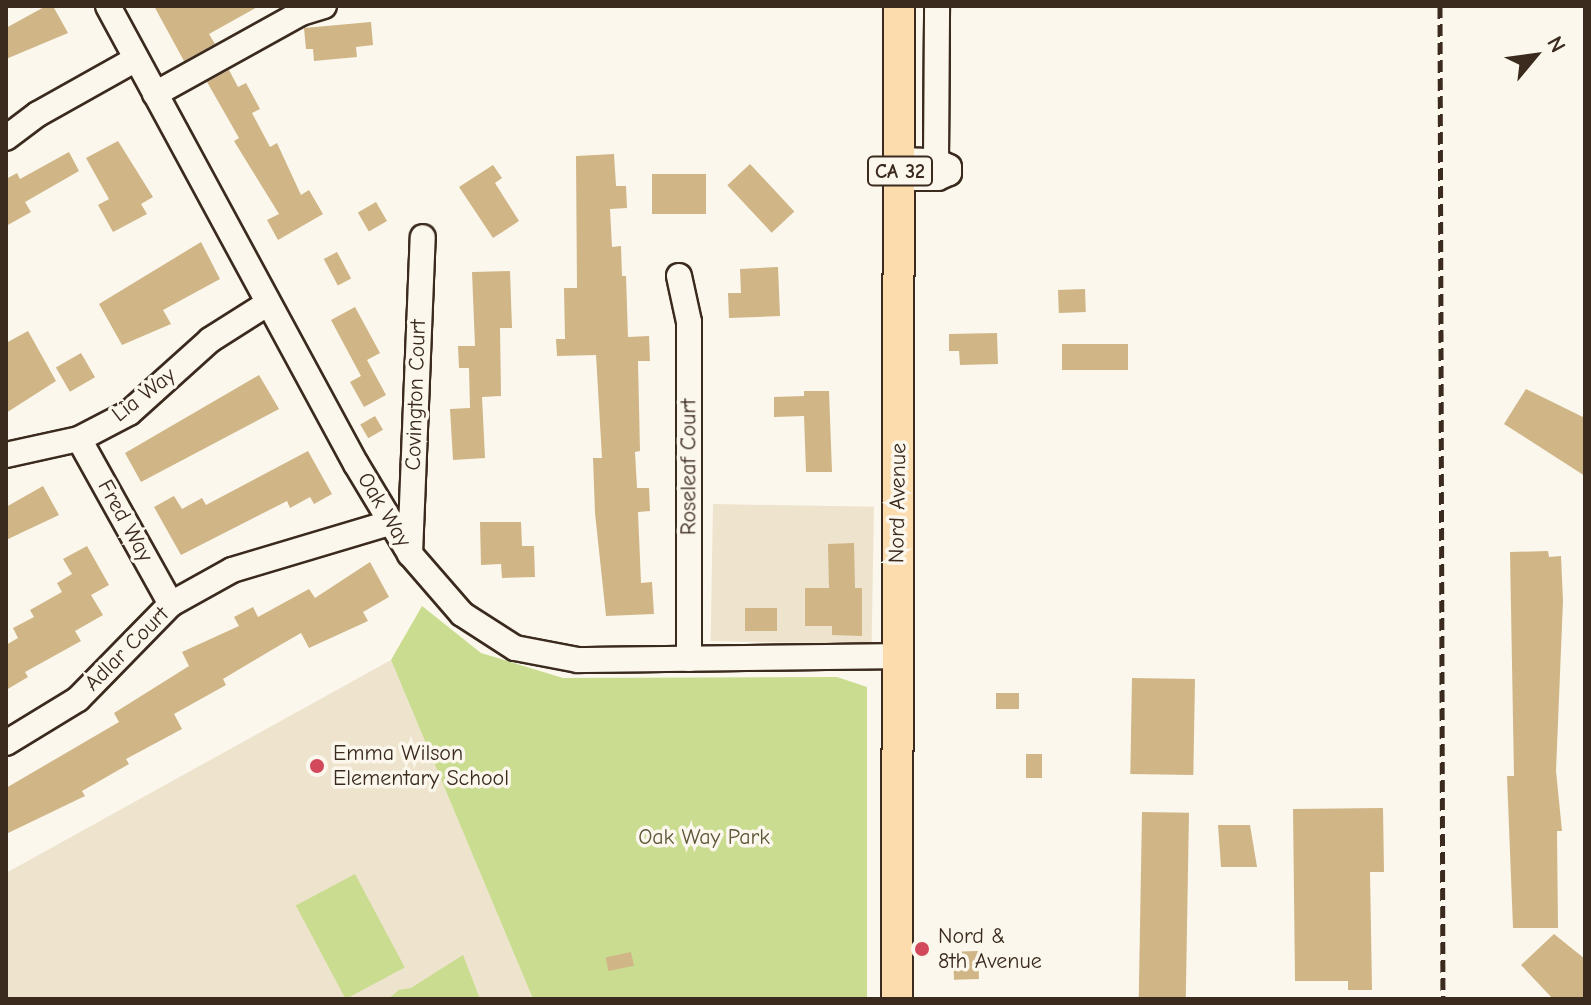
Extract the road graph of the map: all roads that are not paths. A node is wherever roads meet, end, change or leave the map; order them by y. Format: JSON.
{"nodes":[{"id":1,"x":108,"y":6,"type":"edge"},
{"id":2,"x":324,"y":6,"type":"edge"},
{"id":3,"x":899,"y":6,"type":"edge"},
{"id":4,"x":937,"y":6,"type":"edge"},
{"id":5,"x":136,"y":59,"type":"junction"},
{"id":6,"x":937,"y":78,"type":"junction"},
{"id":7,"x":155,"y":94,"type":"junction"},
{"id":8,"x":899,"y":107,"type":"junction"},
{"id":9,"x":6,"y":138,"type":"edge"},
{"id":10,"x":900,"y":169,"type":"junction"},
{"id":11,"x":423,"y":237,"type":"dead end"},
{"id":12,"x":679,"y":276,"type":"dead end"},
{"id":13,"x":267,"y":304,"type":"junction"},
{"id":14,"x":79,"y":439,"type":"junction"},
{"id":15,"x":6,"y":455,"type":"edge"},
{"id":16,"x":390,"y":523,"type":"junction"},
{"id":17,"x":410,"y":554,"type":"junction"},
{"id":18,"x":171,"y":604,"type":"junction"},
{"id":19,"x":894,"y":656,"type":"junction"},
{"id":20,"x":689,"y":659,"type":"junction"},
{"id":21,"x":6,"y":743,"type":"edge"},
{"id":22,"x":897,"y":999,"type":"edge"}],
"edges":[{"from":1,"to":5,"type":"street","name":"Oak Way"},
{"from":2,"to":7,"type":"street"},
{"from":3,"to":8,"type":"main road","name":"Nord Avenue","number":"CA 32"},
{"from":4,"to":6,"type":"street"},
{"from":5,"to":7,"type":"street","name":"Oak Way"},
{"from":5,"to":9,"type":"street"},
{"from":6,"to":8,"type":"street"},
{"from":6,"to":10,"type":"street"},
{"from":7,"to":13,"type":"street","name":"Oak Way"},
{"from":8,"to":10,"type":"main road","name":"Nord Avenue","number":"CA 32"},
{"from":10,"to":19,"type":"main road","name":"Nord Avenue","number":"CA 32"},
{"from":11,"to":17,"type":"street","name":"Covington Court"},
{"from":12,"to":20,"type":"street","name":"Roseleaf Court"},
{"from":13,"to":14,"type":"street","name":"Lia Way"},
{"from":13,"to":16,"type":"street","name":"Oak Way"},
{"from":14,"to":15,"type":"street","name":"Lia Way"},
{"from":14,"to":18,"type":"street","name":"Fred Way"},
{"from":16,"to":17,"type":"street","name":"Oak Way"},
{"from":16,"to":18,"type":"street","name":"Adlar Court"},
{"from":17,"to":20,"type":"street","name":"Oak Way"},
{"from":18,"to":21,"type":"street","name":"Adlar Court"},
{"from":19,"to":20,"type":"street","name":"Oak Way"},
{"from":19,"to":22,"type":"main road","name":"Nord Avenue","number":"CA 32"}]}
